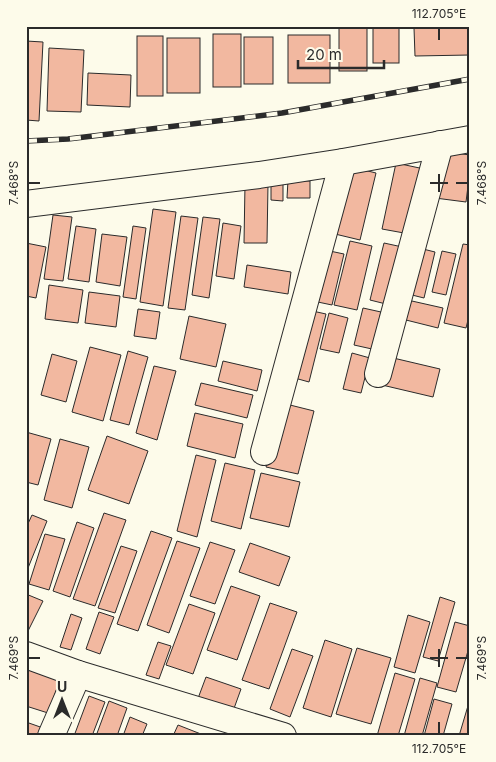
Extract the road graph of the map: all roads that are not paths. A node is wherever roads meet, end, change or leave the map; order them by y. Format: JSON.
{"nodes":[{"id":1,"x":470,"y":139,"type":"edge"},
{"id":2,"x":440,"y":144,"type":"junction"},
{"id":3,"x":343,"y":162,"type":"junction"},
{"id":4,"x":26,"y":204,"type":"edge"},
{"id":5,"x":378,"y":374,"type":"dead end"},
{"id":6,"x":264,"y":452,"type":"dead end"},
{"id":7,"x":26,"y":655,"type":"edge"},
{"id":8,"x":78,"y":674,"type":"junction"},
{"id":9,"x":247,"y":731,"type":"edge"},
{"id":10,"x":51,"y":736,"type":"edge"},
{"id":11,"x":283,"y":736,"type":"edge"}],
"edges":[{"from":1,"to":2,"type":"street"},
{"from":2,"to":3,"type":"street"},
{"from":2,"to":5,"type":"street"},
{"from":3,"to":4,"type":"street"},
{"from":3,"to":6,"type":"street"},
{"from":7,"to":8,"type":"street"},
{"from":8,"to":9,"type":"street"},
{"from":8,"to":10,"type":"street"},
{"from":9,"to":11,"type":"street"}]}
